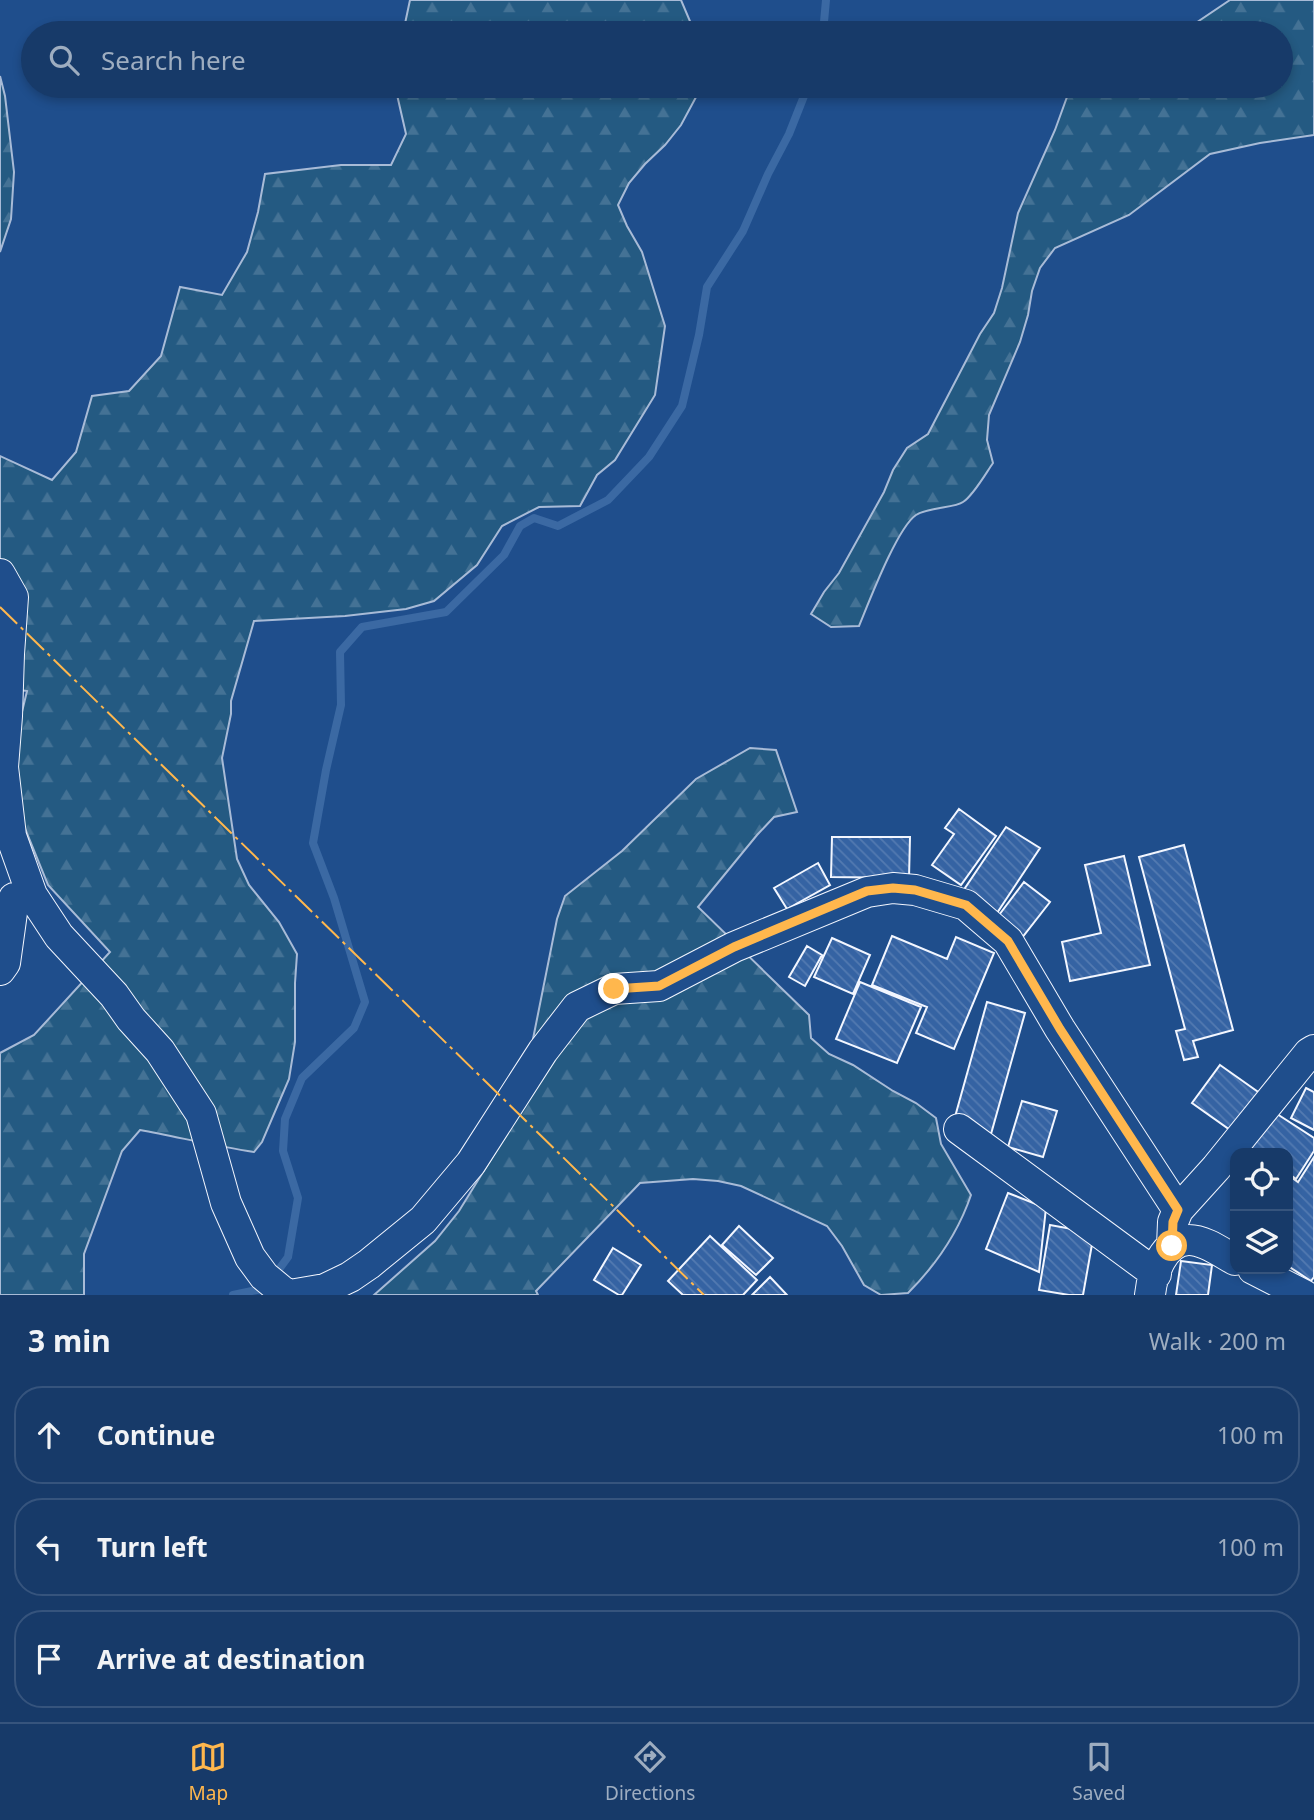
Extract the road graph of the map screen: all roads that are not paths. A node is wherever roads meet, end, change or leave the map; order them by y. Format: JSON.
{"nodes":[{"id":1,"x":0,"y":574,"type":"edge"},
{"id":2,"x":13,"y":898,"type":"dead end"},
{"id":3,"x":0,"y":970,"type":"edge"},
{"id":4,"x":1314,"y":1050,"type":"edge"},
{"id":5,"x":959,"y":1129,"type":"dead end"},
{"id":6,"x":1178,"y":1210,"type":"junction"},
{"id":7,"x":1172,"y":1246,"type":"junction"},
{"id":8,"x":1230,"y":1257,"type":"edge"},
{"id":9,"x":1263,"y":1274,"type":"edge"},
{"id":10,"x":1153,"y":1284,"type":"edge"},
{"id":11,"x":280,"y":1289,"type":"edge"},
{"id":12,"x":1304,"y":1295,"type":"edge"}],
"edges":[{"from":1,"to":11,"type":"street"},
{"from":2,"to":3,"type":"street"},
{"from":4,"to":6,"type":"street"},
{"from":5,"to":10,"type":"street"},
{"from":6,"to":7,"type":"street"},
{"from":6,"to":11,"type":"street"},
{"from":7,"to":8,"type":"street"},
{"from":7,"to":10,"type":"street"},
{"from":9,"to":12,"type":"street"}]}
